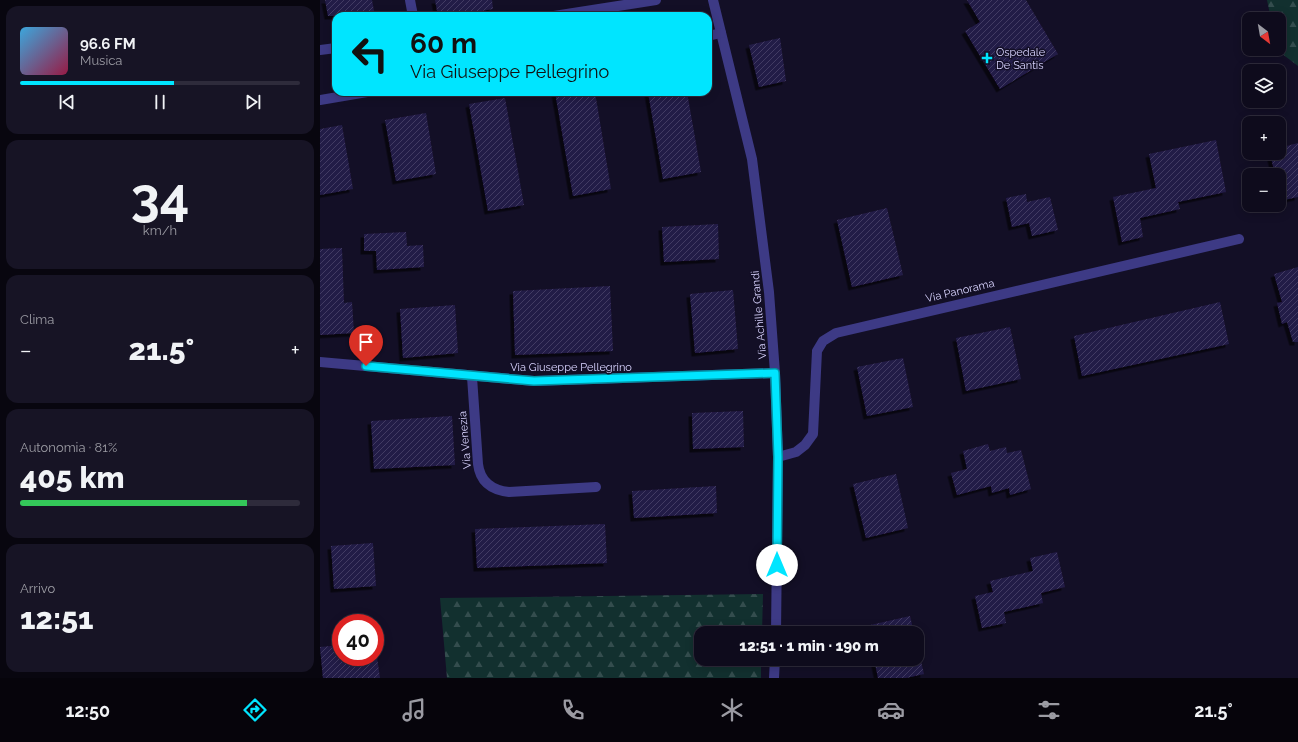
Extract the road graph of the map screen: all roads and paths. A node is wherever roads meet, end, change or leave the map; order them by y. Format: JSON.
{"nodes":[{"id":1,"x":410,"y":0,"type":"edge"},
{"id":2,"x":656,"y":0,"type":"edge"},
{"id":3,"x":713,"y":0,"type":"edge"},
{"id":4,"x":412,"y":12,"type":"edge"},
{"id":5,"x":580,"y":12,"type":"edge"},
{"id":6,"x":721,"y":33,"type":"junction"},
{"id":7,"x":712,"y":35,"type":"edge"},
{"id":8,"x":332,"y":48,"type":"edge"},
{"id":9,"x":320,"y":50,"type":"edge"},
{"id":10,"x":344,"y":96,"type":"edge"},
{"id":11,"x":320,"y":100,"type":"edge"},
{"id":12,"x":1238,"y":239,"type":"dead end"},
{"id":13,"x":320,"y":362,"type":"edge"},
{"id":14,"x":775,"y":373,"type":"junction"},
{"id":15,"x":472,"y":377,"type":"junction"},
{"id":16,"x":778,"y":457,"type":"junction"},
{"id":17,"x":596,"y":487,"type":"dead end"},
{"id":18,"x":776,"y":626,"type":"edge"},
{"id":19,"x":775,"y":666,"type":"edge"},
{"id":20,"x":774,"y":678,"type":"edge"}],
"edges":[{"from":1,"to":4,"type":"street"},
{"from":2,"to":5,"type":"street"},
{"from":3,"to":6,"type":"street","name":"Via Achille Grandi"},
{"from":6,"to":7,"type":"street"},
{"from":6,"to":14,"type":"street","name":"Via Achille Grandi"},
{"from":8,"to":9,"type":"street"},
{"from":10,"to":11,"type":"street"},
{"from":12,"to":16,"type":"street","name":"Via Panorama"},
{"from":13,"to":15,"type":"street","name":"Via Giuseppe Pellegrino"},
{"from":14,"to":15,"type":"street","name":"Via Giuseppe Pellegrino"},
{"from":14,"to":16,"type":"street","name":"Via Achille Grandi"},
{"from":15,"to":17,"type":"street","name":"Via Venezia"},
{"from":16,"to":18,"type":"street","name":"Via Achille Grandi"},
{"from":19,"to":20,"type":"street"}]}
